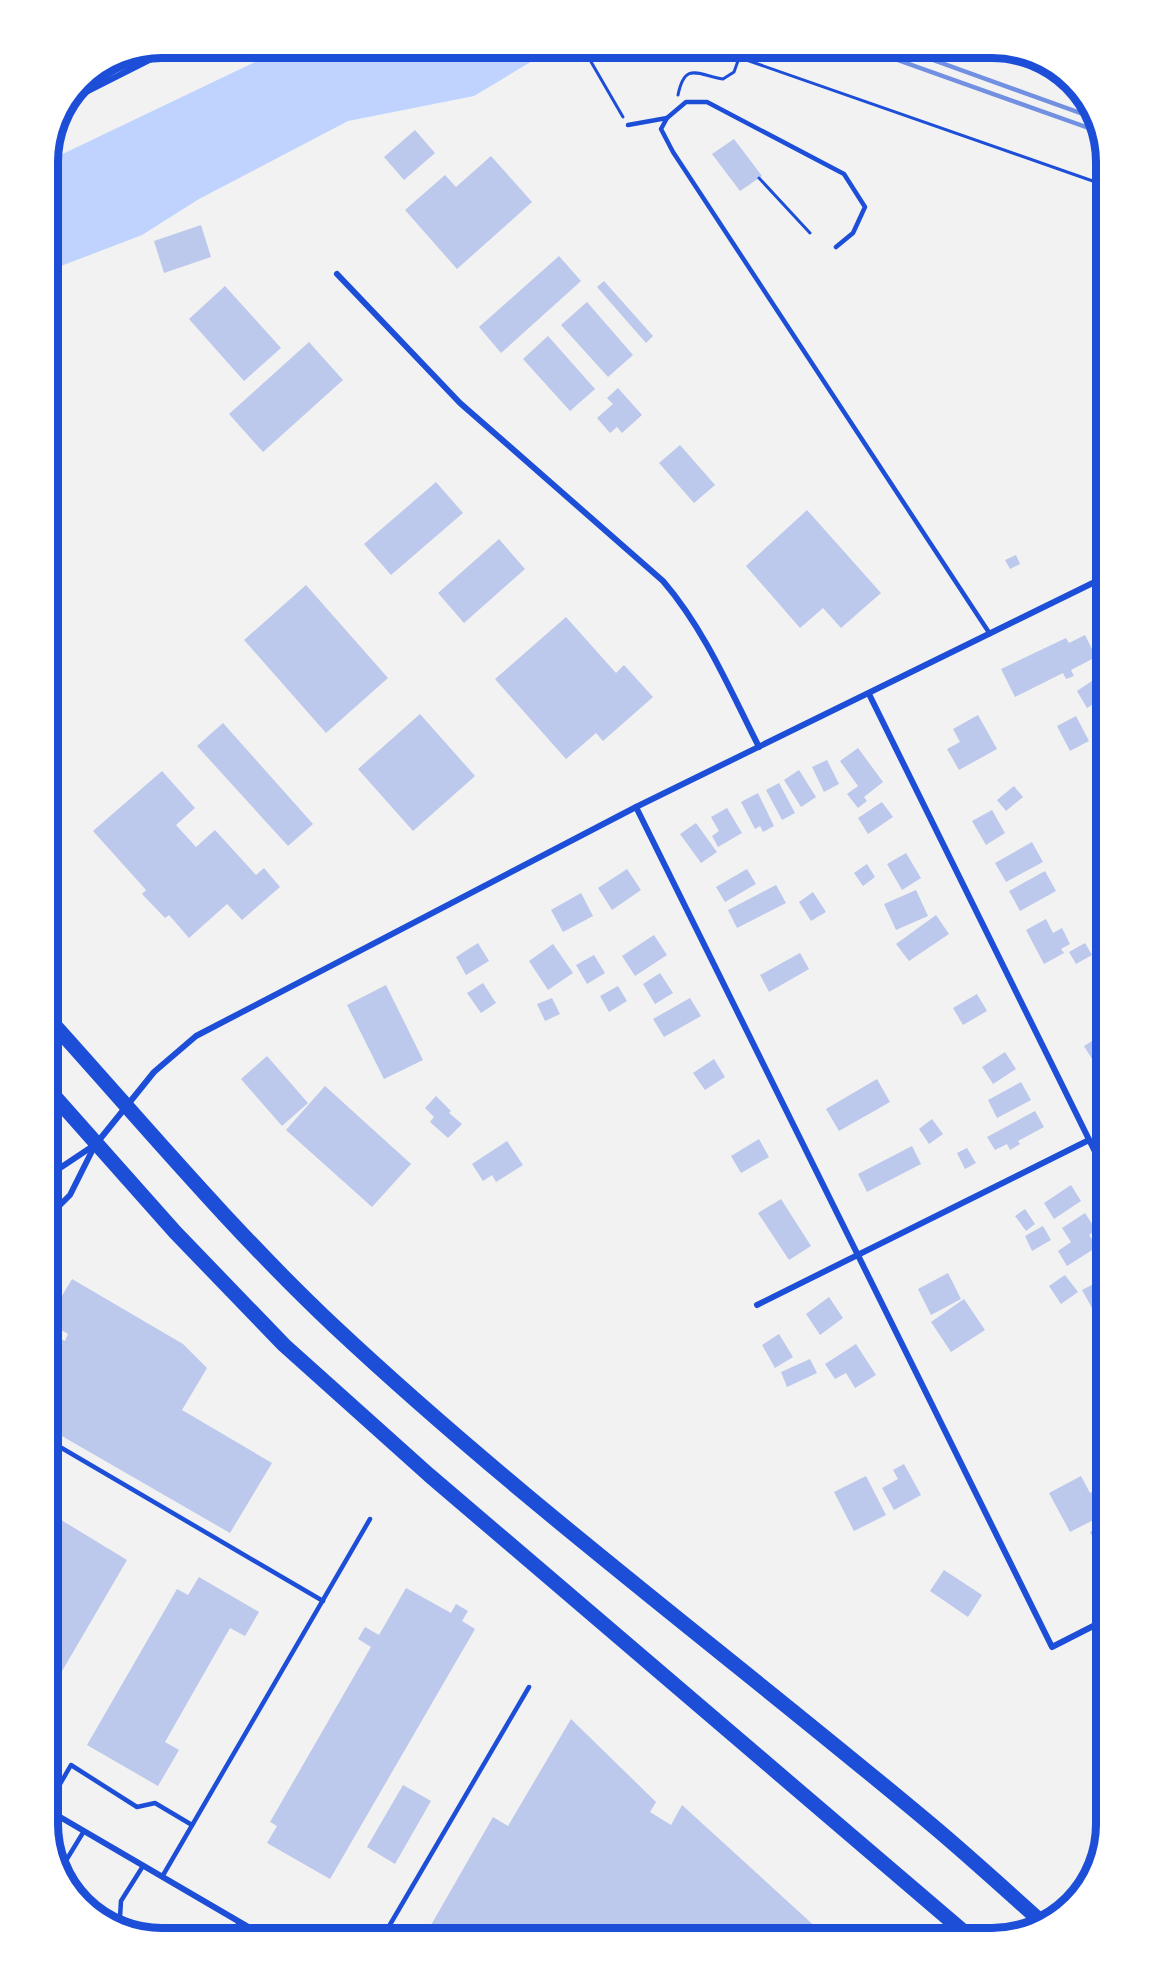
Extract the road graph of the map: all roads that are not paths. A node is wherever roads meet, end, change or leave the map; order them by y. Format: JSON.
{"nodes":[{"id":1,"x":151,"y":59,"type":"edge"},
{"id":2,"x":87,"y":91,"type":"edge"},
{"id":3,"x":667,"y":118,"type":"junction"},
{"id":4,"x":628,"y":125,"type":"road end"},
{"id":5,"x":836,"y":247,"type":"dead end"},
{"id":6,"x":337,"y":274,"type":"dead end"},
{"id":7,"x":1096,"y":583,"type":"edge"},
{"id":8,"x":990,"y":634,"type":"junction"},
{"id":9,"x":869,"y":694,"type":"junction"},
{"id":10,"x":759,"y":747,"type":"junction"},
{"id":11,"x":636,"y":807,"type":"junction"},
{"id":12,"x":58,"y":1030,"type":"edge"},
{"id":13,"x":58,"y":1101,"type":"edge"},
{"id":14,"x":127,"y":1105,"type":"junction"},
{"id":15,"x":1089,"y":1140,"type":"junction"},
{"id":16,"x":96,"y":1144,"type":"junction"},
{"id":17,"x":1096,"y":1154,"type":"edge"},
{"id":18,"x":58,"y":1169,"type":"edge"},
{"id":19,"x":58,"y":1206,"type":"edge"},
{"id":20,"x":858,"y":1254,"type":"junction"},
{"id":21,"x":757,"y":1305,"type":"dead end"},
{"id":22,"x":58,"y":1446,"type":"edge"},
{"id":23,"x":370,"y":1519,"type":"dead end"},
{"id":24,"x":322,"y":1601,"type":"junction"},
{"id":25,"x":1096,"y":1625,"type":"edge"},
{"id":26,"x":529,"y":1687,"type":"dead end"},
{"id":27,"x":58,"y":1788,"type":"edge"},
{"id":28,"x":58,"y":1816,"type":"edge"},
{"id":29,"x":192,"y":1825,"type":"junction"},
{"id":30,"x":84,"y":1831,"type":"junction"},
{"id":31,"x":66,"y":1861,"type":"edge"},
{"id":32,"x":143,"y":1866,"type":"junction"},
{"id":33,"x":162,"y":1877,"type":"junction"},
{"id":34,"x":1038,"y":1918,"type":"edge"},
{"id":35,"x":130,"y":1922,"type":"edge"},
{"id":36,"x":240,"y":1922,"type":"junction"},
{"id":37,"x":236,"y":1927,"type":"edge"},
{"id":38,"x":249,"y":1927,"type":"edge"},
{"id":39,"x":388,"y":1928,"type":"edge"},
{"id":40,"x":959,"y":1928,"type":"edge"}],
"edges":[{"from":1,"to":2,"type":"street"},
{"from":3,"to":4,"type":"lane"},
{"from":3,"to":5,"type":"lane"},
{"from":3,"to":8,"type":"lane"},
{"from":6,"to":10,"type":"street"},
{"from":7,"to":8,"type":"street"},
{"from":8,"to":9,"type":"street"},
{"from":9,"to":10,"type":"street"},
{"from":9,"to":15,"type":"street"},
{"from":10,"to":11,"type":"street"},
{"from":11,"to":14,"type":"street"},
{"from":11,"to":20,"type":"street"},
{"from":12,"to":14,"type":"main road"},
{"from":13,"to":16,"type":"main road"},
{"from":14,"to":16,"type":"street"},
{"from":14,"to":34,"type":"main road"},
{"from":15,"to":17,"type":"street"},
{"from":15,"to":20,"type":"street"},
{"from":16,"to":18,"type":"street"},
{"from":16,"to":19,"type":"street"},
{"from":16,"to":40,"type":"main road"},
{"from":20,"to":21,"type":"street"},
{"from":20,"to":25,"type":"street"},
{"from":22,"to":24,"type":"lane"},
{"from":23,"to":24,"type":"lane"},
{"from":24,"to":29,"type":"lane"},
{"from":26,"to":39,"type":"lane"},
{"from":27,"to":29,"type":"lane"},
{"from":28,"to":30,"type":"street"},
{"from":29,"to":33,"type":"lane"},
{"from":30,"to":31,"type":"lane"},
{"from":30,"to":32,"type":"street"},
{"from":32,"to":33,"type":"street"},
{"from":32,"to":35,"type":"lane"},
{"from":33,"to":36,"type":"street"},
{"from":36,"to":37,"type":"lane"},
{"from":36,"to":38,"type":"street"}]}
